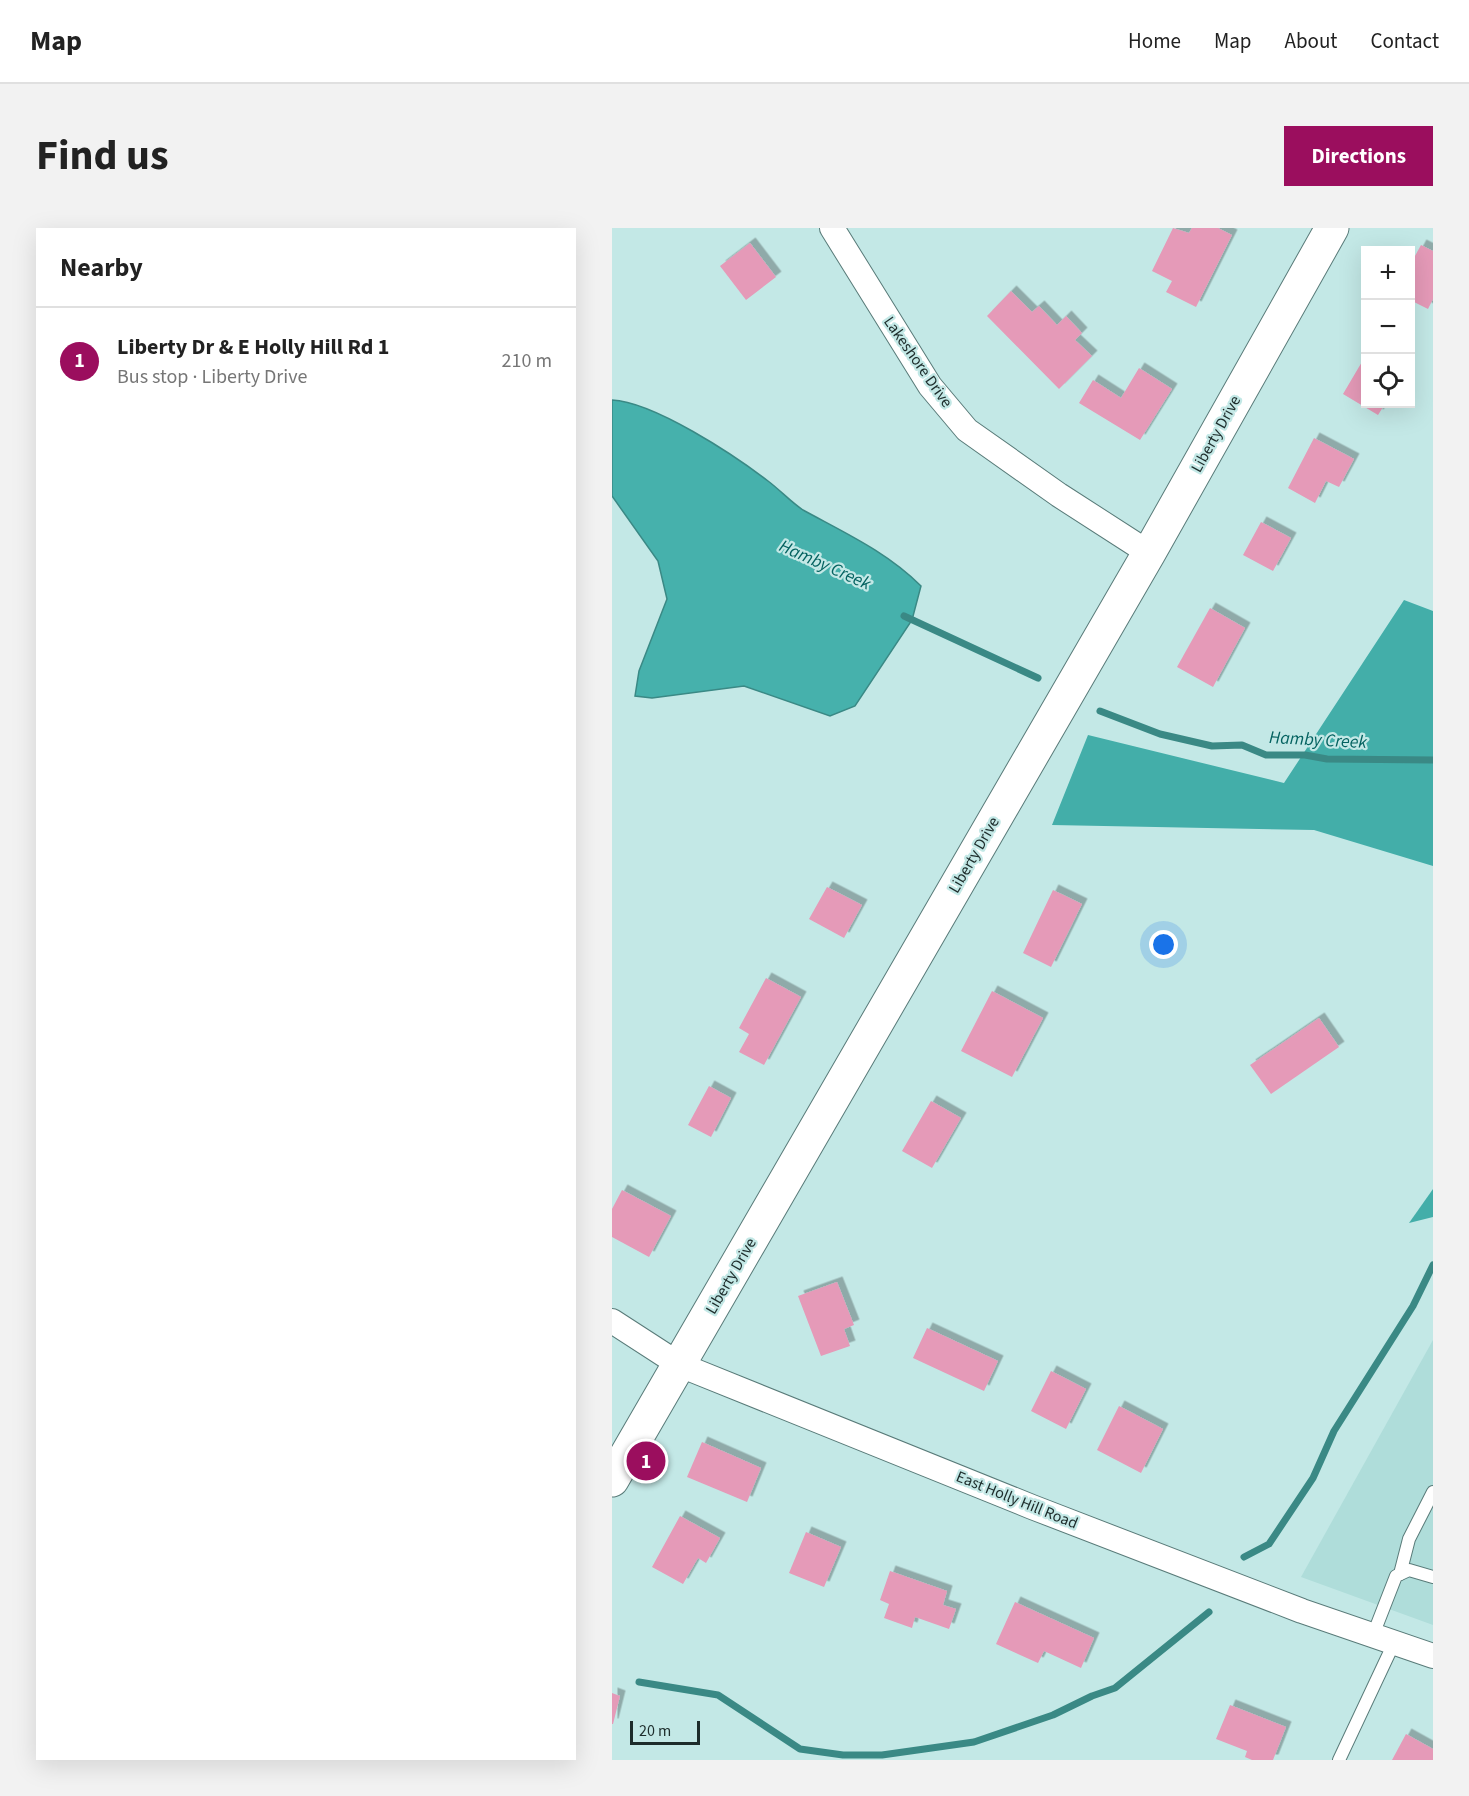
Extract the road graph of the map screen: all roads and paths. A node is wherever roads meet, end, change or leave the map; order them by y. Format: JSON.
{"nodes":[{"id":1,"x":832,"y":228,"type":"edge"},
{"id":2,"x":1332,"y":228,"type":"edge"},
{"id":3,"x":1149,"y":553,"type":"junction"},
{"id":4,"x":612,"y":1321,"type":"edge"},
{"id":5,"x":680,"y":1365,"type":"junction"},
{"id":6,"x":612,"y":1480,"type":"edge"},
{"id":7,"x":1433,"y":1492,"type":"edge"},
{"id":8,"x":1400,"y":1574,"type":"junction"},
{"id":9,"x":1433,"y":1577,"type":"edge"},
{"id":10,"x":1383,"y":1639,"type":"junction"},
{"id":11,"x":1433,"y":1656,"type":"edge"},
{"id":12,"x":1339,"y":1760,"type":"edge"}],
"edges":[{"from":1,"to":3,"type":"street","name":"Lakeshore Drive"},
{"from":2,"to":3,"type":"street","name":"Liberty Drive"},
{"from":3,"to":5,"type":"street","name":"Liberty Drive"},
{"from":4,"to":5,"type":"street","name":"East Holly Hill Road"},
{"from":5,"to":6,"type":"street","name":"Liberty Drive"},
{"from":5,"to":10,"type":"street","name":"East Holly Hill Road"},
{"from":7,"to":8,"type":"lane"},
{"from":8,"to":9,"type":"lane"},
{"from":8,"to":10,"type":"lane"},
{"from":10,"to":11,"type":"street","name":"East Holly Hill Road"},
{"from":10,"to":12,"type":"lane"}]}
